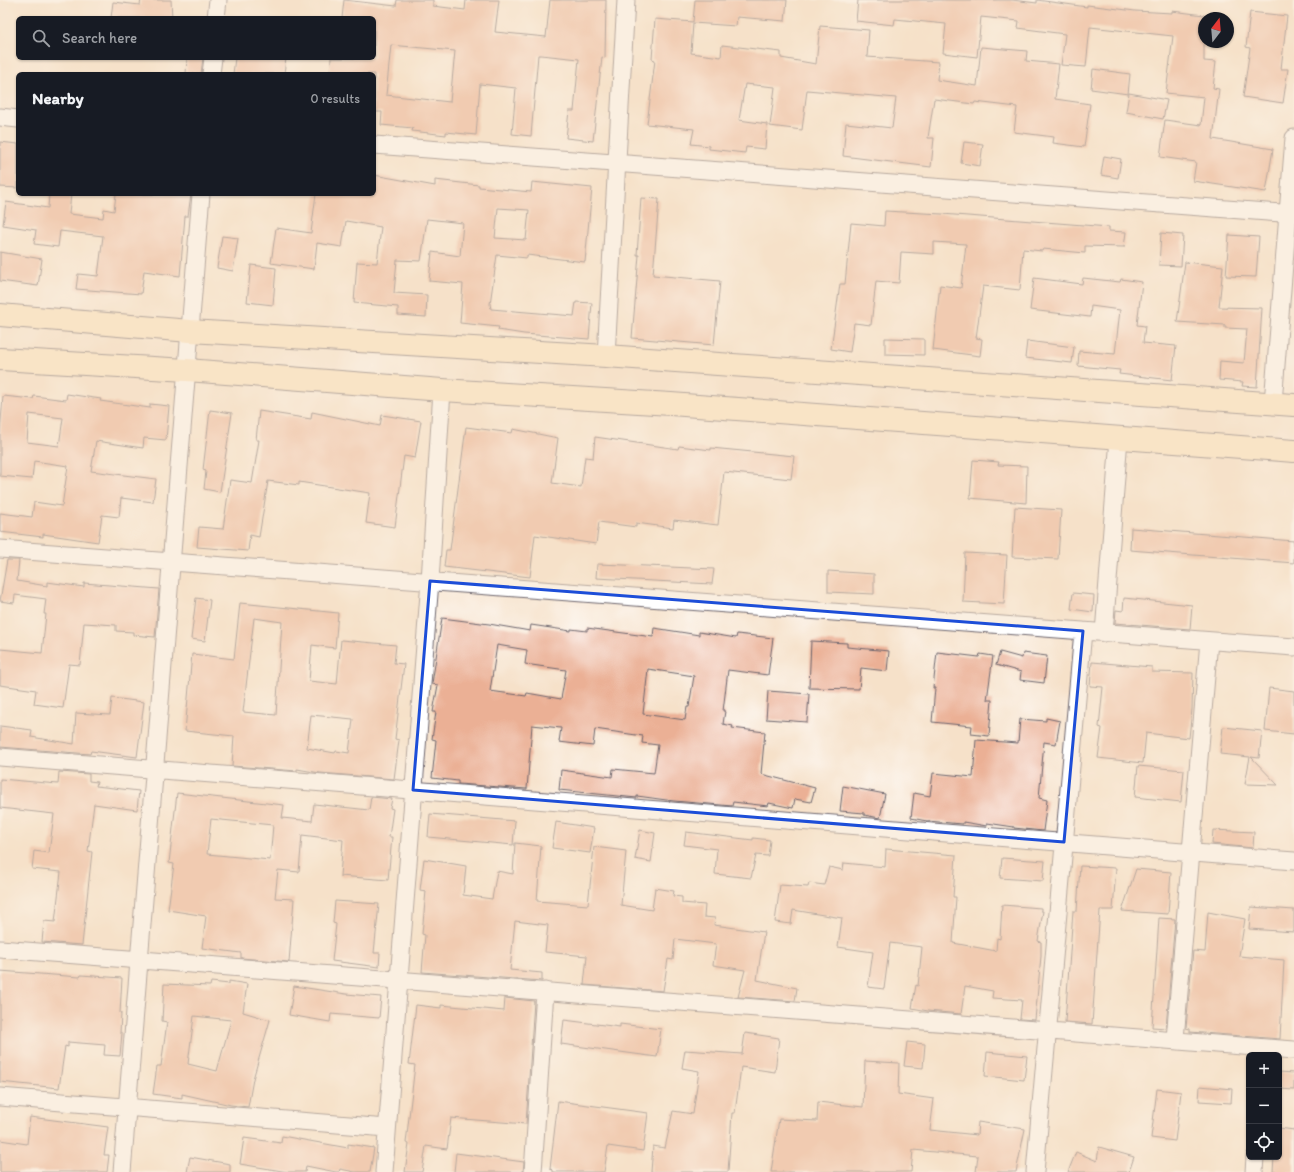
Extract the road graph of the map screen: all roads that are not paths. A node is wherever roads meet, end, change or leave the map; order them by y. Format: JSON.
{"nodes":[{"id":1,"x":218,"y":0,"type":"edge"},
{"id":2,"x":626,"y":0,"type":"edge"},
{"id":3,"x":216,"y":16,"type":"edge"},
{"id":4,"x":213,"y":60,"type":"edge"},
{"id":5,"x":211,"y":72,"type":"edge"},
{"id":6,"x":0,"y":117,"type":"edge"},
{"id":7,"x":16,"y":119,"type":"edge"},
{"id":8,"x":1294,"y":138,"type":"edge"},
{"id":9,"x":376,"y":146,"type":"edge"},
{"id":10,"x":618,"y":164,"type":"junction"},
{"id":11,"x":201,"y":196,"type":"edge"},
{"id":12,"x":1291,"y":214,"type":"edge"},
{"id":13,"x":0,"y":315,"type":"edge"},
{"id":14,"x":190,"y":331,"type":"junction"},
{"id":15,"x":606,"y":356,"type":"junction"},
{"id":16,"x":0,"y":358,"type":"edge"},
{"id":17,"x":187,"y":370,"type":"junction"},
{"id":18,"x":442,"y":390,"type":"junction"},
{"id":19,"x":1273,"y":403,"type":"junction"},
{"id":20,"x":1294,"y":405,"type":"edge"},
{"id":21,"x":1119,"y":438,"type":"junction"},
{"id":22,"x":1294,"y":450,"type":"edge"},
{"id":23,"x":0,"y":549,"type":"edge"},
{"id":24,"x":171,"y":562,"type":"junction"},
{"id":25,"x":430,"y":581,"type":"junction"},
{"id":26,"x":1083,"y":631,"type":"junction"},
{"id":27,"x":1104,"y":633,"type":"junction"},
{"id":28,"x":1208,"y":641,"type":"junction"},
{"id":29,"x":1294,"y":647,"type":"edge"},
{"id":30,"x":0,"y":757,"type":"edge"},
{"id":31,"x":154,"y":770,"type":"junction"},
{"id":32,"x":414,"y":790,"type":"junction"},
{"id":33,"x":1064,"y":842,"type":"junction"},
{"id":34,"x":1191,"y":852,"type":"junction"},
{"id":35,"x":1294,"y":861,"type":"edge"},
{"id":36,"x":0,"y":949,"type":"edge"},
{"id":37,"x":139,"y":960,"type":"junction"},
{"id":38,"x":398,"y":980,"type":"junction"},
{"id":39,"x":544,"y":991,"type":"junction"},
{"id":40,"x":1047,"y":1030,"type":"junction"},
{"id":41,"x":1175,"y":1039,"type":"junction"},
{"id":42,"x":1294,"y":1050,"type":"edge"},
{"id":43,"x":1263,"y":1051,"type":"edge"},
{"id":44,"x":0,"y":1097,"type":"edge"},
{"id":45,"x":127,"y":1108,"type":"junction"},
{"id":46,"x":387,"y":1128,"type":"junction"},
{"id":47,"x":1255,"y":1160,"type":"edge"},
{"id":48,"x":122,"y":1172,"type":"edge"},
{"id":49,"x":384,"y":1172,"type":"edge"},
{"id":50,"x":533,"y":1172,"type":"edge"},
{"id":51,"x":1035,"y":1172,"type":"edge"},
{"id":52,"x":1254,"y":1172,"type":"edge"}],
"edges":[{"from":1,"to":3,"type":"street"},
{"from":2,"to":10,"type":"street"},
{"from":4,"to":5,"type":"street"},
{"from":6,"to":7,"type":"street"},
{"from":8,"to":12,"type":"street"},
{"from":9,"to":10,"type":"street"},
{"from":10,"to":12,"type":"street"},
{"from":10,"to":15,"type":"street"},
{"from":11,"to":14,"type":"street"},
{"from":12,"to":19,"type":"street"},
{"from":13,"to":14,"type":"main road"},
{"from":14,"to":15,"type":"main road"},
{"from":14,"to":17,"type":"street"},
{"from":15,"to":19,"type":"main road"},
{"from":16,"to":17,"type":"main road"},
{"from":17,"to":18,"type":"main road"},
{"from":17,"to":24,"type":"street"},
{"from":18,"to":21,"type":"main road"},
{"from":18,"to":25,"type":"street"},
{"from":19,"to":20,"type":"main road"},
{"from":21,"to":22,"type":"main road"},
{"from":21,"to":27,"type":"street"},
{"from":23,"to":24,"type":"street"},
{"from":24,"to":25,"type":"street"},
{"from":24,"to":31,"type":"street"},
{"from":25,"to":26,"type":"street"},
{"from":25,"to":32,"type":"street"},
{"from":26,"to":27,"type":"street"},
{"from":26,"to":33,"type":"street"},
{"from":27,"to":28,"type":"street"},
{"from":28,"to":29,"type":"street"},
{"from":28,"to":34,"type":"street"},
{"from":30,"to":31,"type":"street"},
{"from":31,"to":32,"type":"street"},
{"from":31,"to":37,"type":"street"},
{"from":32,"to":33,"type":"street"},
{"from":32,"to":38,"type":"street"},
{"from":33,"to":34,"type":"street"},
{"from":33,"to":40,"type":"street"},
{"from":34,"to":35,"type":"street"},
{"from":34,"to":41,"type":"street"},
{"from":36,"to":37,"type":"street"},
{"from":37,"to":38,"type":"street"},
{"from":37,"to":45,"type":"street"},
{"from":38,"to":39,"type":"street"},
{"from":38,"to":46,"type":"street"},
{"from":39,"to":40,"type":"street"},
{"from":39,"to":50,"type":"street"},
{"from":40,"to":41,"type":"street"},
{"from":40,"to":51,"type":"street"},
{"from":41,"to":43,"type":"street"},
{"from":42,"to":43,"type":"street"},
{"from":44,"to":45,"type":"street"},
{"from":45,"to":46,"type":"street"},
{"from":45,"to":48,"type":"street"},
{"from":46,"to":49,"type":"street"},
{"from":47,"to":52,"type":"street"}]}
